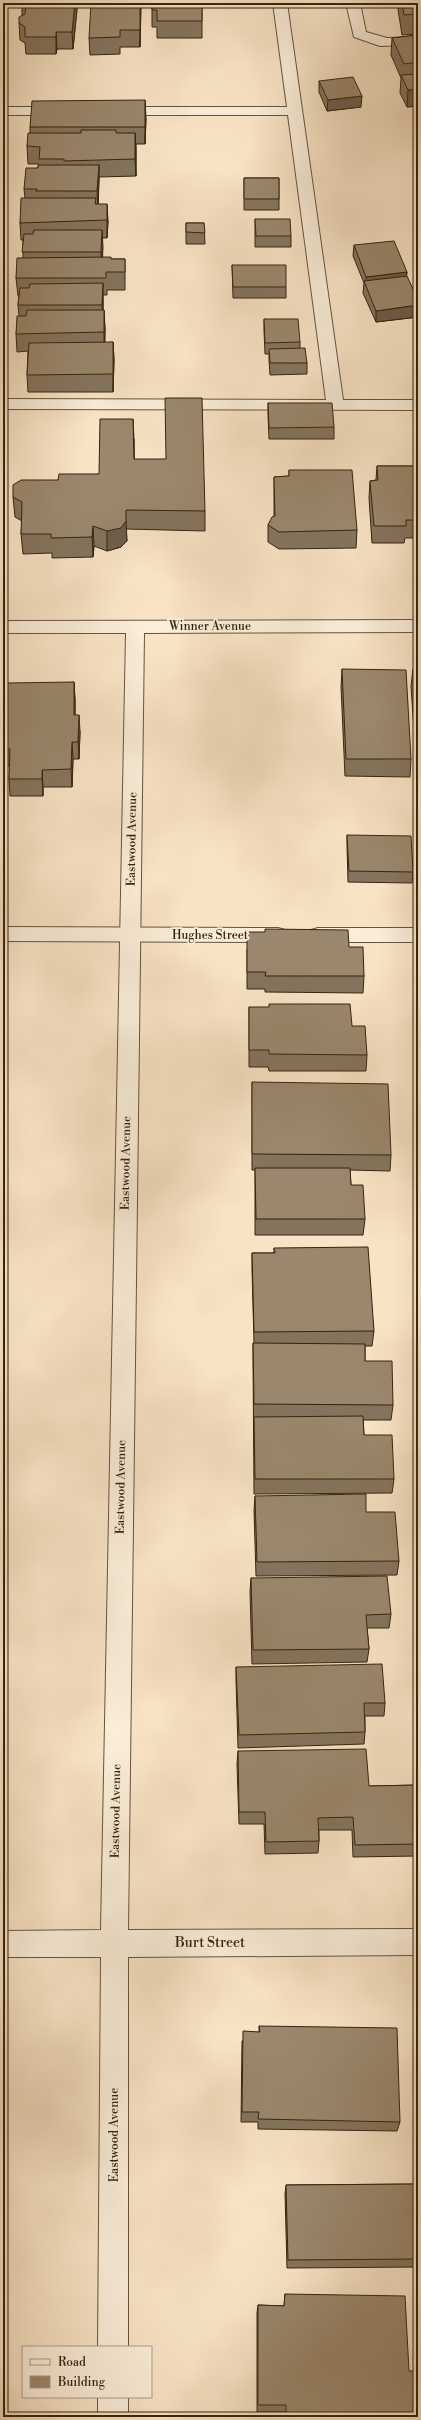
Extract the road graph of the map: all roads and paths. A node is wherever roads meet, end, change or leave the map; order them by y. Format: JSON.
{"nodes":[{"id":1,"x":280,"y":3,"type":"edge"},
{"id":2,"x":353,"y":3,"type":"edge"},
{"id":3,"x":418,"y":41,"type":"edge"},
{"id":4,"x":3,"y":111,"type":"edge"},
{"id":5,"x":74,"y":111,"type":"edge"},
{"id":6,"x":98,"y":111,"type":"edge"},
{"id":7,"x":295,"y":111,"type":"junction"},
{"id":8,"x":3,"y":404,"type":"edge"},
{"id":9,"x":335,"y":404,"type":"junction"},
{"id":10,"x":418,"y":404,"type":"edge"},
{"id":11,"x":135,"y":626,"type":"junction"},
{"id":12,"x":418,"y":626,"type":"edge"},
{"id":13,"x":3,"y":627,"type":"edge"},
{"id":14,"x":3,"y":934,"type":"edge"},
{"id":15,"x":130,"y":935,"type":"junction"},
{"id":16,"x":418,"y":935,"type":"edge"},
{"id":17,"x":418,"y":1942,"type":"edge"},
{"id":18,"x":3,"y":1944,"type":"edge"},
{"id":19,"x":114,"y":1944,"type":"junction"},
{"id":20,"x":113,"y":2346,"type":"edge"},
{"id":21,"x":113,"y":2398,"type":"edge"},
{"id":22,"x":113,"y":2417,"type":"edge"}],
"edges":[{"from":1,"to":7,"type":"street"},
{"from":2,"to":3,"type":"street"},
{"from":4,"to":5,"type":"street"},
{"from":6,"to":7,"type":"street"},
{"from":7,"to":9,"type":"street"},
{"from":8,"to":9,"type":"street"},
{"from":9,"to":10,"type":"street"},
{"from":11,"to":12,"type":"street","name":"Winner Avenue"},
{"from":11,"to":13,"type":"street","name":"Winner Avenue"},
{"from":11,"to":15,"type":"street","name":"Eastwood Avenue"},
{"from":14,"to":15,"type":"street","name":"Hughes Street"},
{"from":15,"to":16,"type":"street","name":"Hughes Street"},
{"from":15,"to":19,"type":"street","name":"Eastwood Avenue"},
{"from":17,"to":19,"type":"street","name":"Burt Street"},
{"from":18,"to":19,"type":"street","name":"Burt Street"},
{"from":19,"to":20,"type":"street","name":"Eastwood Avenue"},
{"from":21,"to":22,"type":"street"}]}
